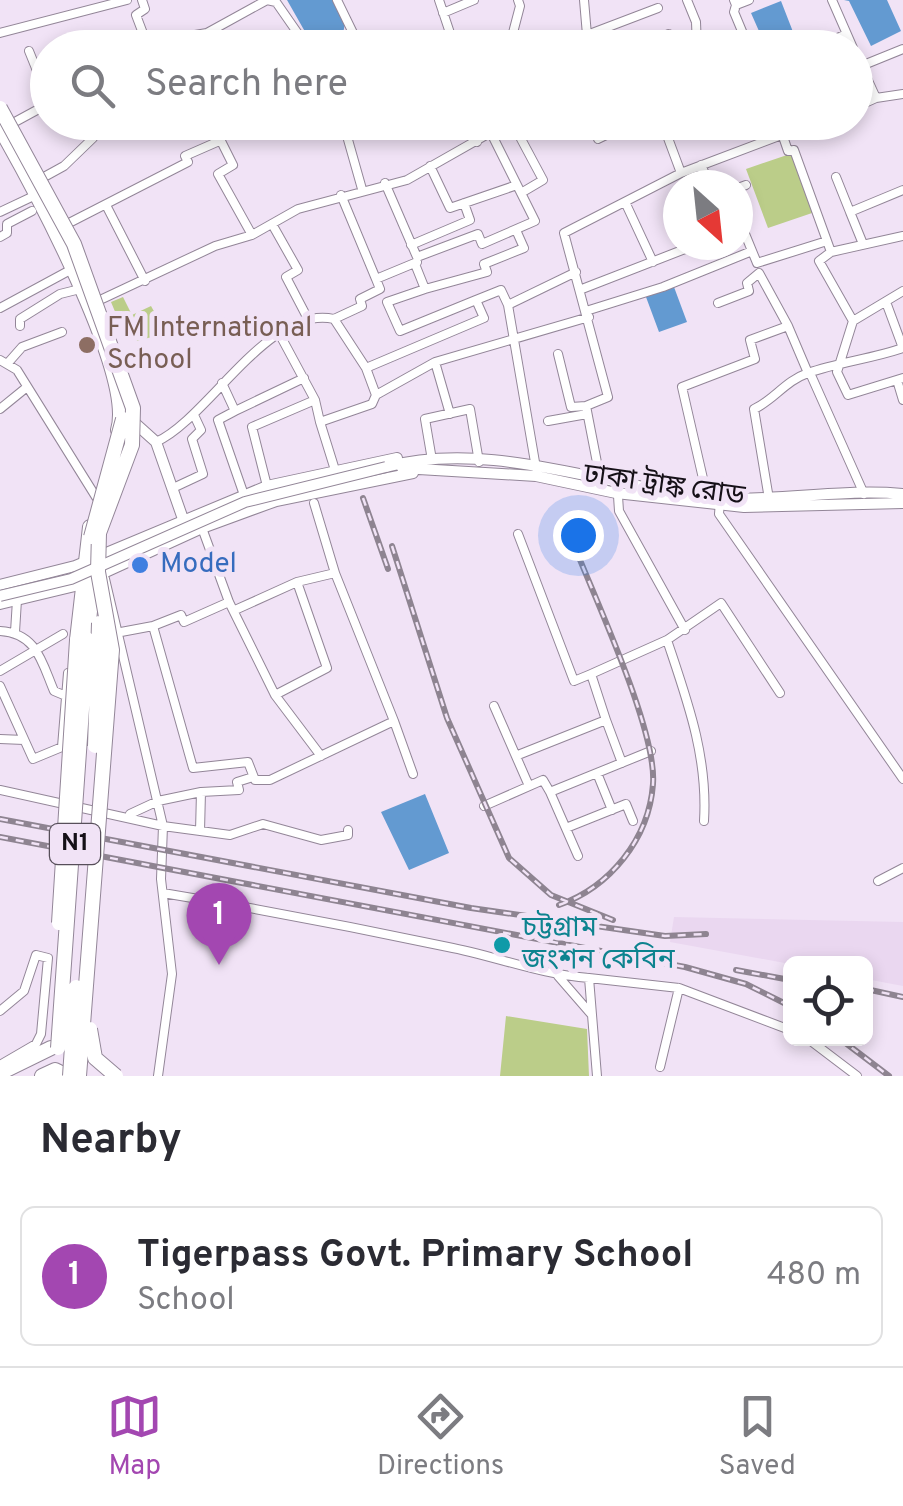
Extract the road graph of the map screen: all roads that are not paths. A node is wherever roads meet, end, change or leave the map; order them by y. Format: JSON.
{"nodes":[{"id":1,"x":127,"y":0,"type":"edge"},
{"id":2,"x":142,"y":0,"type":"edge"},
{"id":3,"x":338,"y":0,"type":"edge"},
{"id":4,"x":439,"y":0,"type":"edge"},
{"id":5,"x":474,"y":0,"type":"edge"},
{"id":6,"x":518,"y":0,"type":"edge"},
{"id":7,"x":584,"y":0,"type":"edge"},
{"id":8,"x":687,"y":0,"type":"edge"},
{"id":9,"x":750,"y":0,"type":"edge"},
{"id":10,"x":832,"y":0,"type":"edge"},
{"id":11,"x":736,"y":3,"type":"edge"},
{"id":12,"x":658,"y":8,"type":"dead end"},
{"id":13,"x":444,"y":13,"type":"junction"},
{"id":14,"x":142,"y":30,"type":"edge"},
{"id":15,"x":215,"y":30,"type":"edge"},
{"id":16,"x":295,"y":30,"type":"edge"},
{"id":17,"x":352,"y":30,"type":"edge"},
{"id":18,"x":449,"y":30,"type":"edge"},
{"id":19,"x":514,"y":30,"type":"edge"},
{"id":20,"x":587,"y":30,"type":"edge"},
{"id":21,"x":600,"y":30,"type":"edge"},
{"id":22,"x":697,"y":30,"type":"edge"},
{"id":23,"x":741,"y":30,"type":"edge"},
{"id":24,"x":844,"y":30,"type":"edge"},
{"id":25,"x":0,"y":33,"type":"edge"},
{"id":26,"x":903,"y":48,"type":"edge"},
{"id":27,"x":873,"y":61,"type":"edge"},
{"id":28,"x":873,"y":92,"type":"edge"},
{"id":29,"x":903,"y":94,"type":"edge"},
{"id":30,"x":876,"y":98,"type":"junction"},
{"id":31,"x":873,"y":99,"type":"edge"},
{"id":32,"x":0,"y":104,"type":"edge"},
{"id":33,"x":30,"y":111,"type":"edge"},
{"id":34,"x":4,"y":125,"type":"edge"},
{"id":35,"x":90,"y":140,"type":"edge"},
{"id":36,"x":348,"y":140,"type":"edge"},
{"id":37,"x":480,"y":140,"type":"edge"},
{"id":38,"x":494,"y":140,"type":"edge"},
{"id":39,"x":520,"y":140,"type":"edge"},
{"id":40,"x":669,"y":140,"type":"edge"},
{"id":41,"x":769,"y":140,"type":"edge"},
{"id":42,"x":785,"y":140,"type":"edge"},
{"id":43,"x":216,"y":142,"type":"joint"},
{"id":44,"x":477,"y":142,"type":"joint"},
{"id":45,"x":701,"y":165,"type":"junction"},
{"id":46,"x":430,"y":166,"type":"junction"},
{"id":47,"x":681,"y":170,"type":"edge"},
{"id":48,"x":687,"y":170,"type":"edge"},
{"id":49,"x":703,"y":170,"type":"edge"},
{"id":50,"x":836,"y":177,"type":"dead end"},
{"id":51,"x":44,"y":178,"type":"junction"},
{"id":52,"x":663,"y":183,"type":"edge"},
{"id":53,"x":385,"y":184,"type":"junction"},
{"id":54,"x":362,"y":189,"type":"junction"},
{"id":55,"x":519,"y":189,"type":"junction"},
{"id":56,"x":900,"y":191,"type":"edge"},
{"id":57,"x":38,"y":194,"type":"junction"},
{"id":58,"x":341,"y":196,"type":"junction"},
{"id":59,"x":464,"y":203,"type":"junction"},
{"id":60,"x":106,"y":204,"type":"junction"},
{"id":61,"x":626,"y":204,"type":"junction"},
{"id":62,"x":903,"y":207,"type":"edge"},
{"id":63,"x":32,"y":211,"type":"dead end"},
{"id":64,"x":0,"y":212,"type":"edge"},
{"id":65,"x":850,"y":212,"type":"junction"},
{"id":66,"x":69,"y":224,"type":"junction"},
{"id":67,"x":272,"y":224,"type":"junction"},
{"id":68,"x":516,"y":230,"type":"junction"},
{"id":69,"x":252,"y":235,"type":"junction"},
{"id":70,"x":903,"y":236,"type":"edge"},
{"id":71,"x":0,"y":237,"type":"edge"},
{"id":72,"x":827,"y":241,"type":"junction"},
{"id":73,"x":411,"y":244,"type":"junction"},
{"id":74,"x":864,"y":244,"type":"junction"},
{"id":75,"x":831,"y":252,"type":"junction"},
{"id":76,"x":753,"y":253,"type":"edge"},
{"id":77,"x":663,"y":258,"type":"edge"},
{"id":78,"x":416,"y":260,"type":"junction"},
{"id":79,"x":730,"y":260,"type":"edge"},
{"id":80,"x":653,"y":262,"type":"junction"},
{"id":81,"x":74,"y":268,"type":"junction"},
{"id":82,"x":576,"y":272,"type":"junction"},
{"id":83,"x":376,"y":279,"type":"junction"},
{"id":84,"x":145,"y":281,"type":"junction"},
{"id":85,"x":80,"y":289,"type":"junction"},
{"id":86,"x":425,"y":290,"type":"junction"},
{"id":87,"x":582,"y":290,"type":"junction"},
{"id":88,"x":903,"y":291,"type":"edge"},
{"id":89,"x":100,"y":300,"type":"junction"},
{"id":90,"x":476,"y":300,"type":"junction"},
{"id":91,"x":886,"y":302,"type":"junction"},
{"id":92,"x":718,"y":303,"type":"dead end"},
{"id":93,"x":508,"y":305,"type":"junction"},
{"id":94,"x":0,"y":308,"type":"edge"},
{"id":95,"x":588,"y":314,"type":"junction"},
{"id":96,"x":903,"y":318,"type":"edge"},
{"id":97,"x":308,"y":319,"type":"junction"},
{"id":98,"x":334,"y":319,"type":"junction"},
{"id":99,"x":854,"y":321,"type":"junction"},
{"id":100,"x":893,"y":322,"type":"junction"},
{"id":101,"x":20,"y":326,"type":"dead end"},
{"id":102,"x":788,"y":326,"type":"junction"},
{"id":103,"x":62,"y":332,"type":"dead end"},
{"id":104,"x":280,"y":335,"type":"junction"},
{"id":105,"x":517,"y":338,"type":"junction"},
{"id":106,"x":903,"y":348,"type":"edge"},
{"id":107,"x":558,"y":354,"type":"dead end"},
{"id":108,"x":3,"y":362,"type":"edge"},
{"id":109,"x":435,"y":362,"type":"junction"},
{"id":110,"x":839,"y":366,"type":"junction"},
{"id":111,"x":366,"y":368,"type":"junction"},
{"id":112,"x":809,"y":373,"type":"junction"},
{"id":113,"x":304,"y":378,"type":"junction"},
{"id":114,"x":900,"y":379,"type":"edge"},
{"id":115,"x":222,"y":384,"type":"junction"},
{"id":116,"x":28,"y":388,"type":"junction"},
{"id":117,"x":376,"y":395,"type":"junction"},
{"id":118,"x":316,"y":400,"type":"junction"},
{"id":119,"x":903,"y":400,"type":"edge"},
{"id":120,"x":0,"y":409,"type":"edge"},
{"id":121,"x":586,"y":410,"type":"junction"},
{"id":122,"x":236,"y":411,"type":"junction"},
{"id":123,"x":450,"y":414,"type":"junction"},
{"id":124,"x":194,"y":415,"type":"junction"},
{"id":125,"x":131,"y":418,"type":"junction"},
{"id":126,"x":218,"y":420,"type":"junction"},
{"id":127,"x":548,"y":420,"type":"dead end"},
{"id":128,"x":320,"y":422,"type":"junction"},
{"id":129,"x":201,"y":430,"type":"junction"},
{"id":130,"x":156,"y":442,"type":"junction"},
{"id":131,"x":479,"y":462,"type":"junction"},
{"id":132,"x":432,"y":463,"type":"junction"},
{"id":133,"x":536,"y":468,"type":"junction"},
{"id":134,"x":335,"y":470,"type":"junction"},
{"id":135,"x":600,"y":478,"type":"junction"},
{"id":136,"x":267,"y":486,"type":"junction"},
{"id":137,"x":616,"y":487,"type":"junction"},
{"id":138,"x":173,"y":488,"type":"junction"},
{"id":139,"x":864,"y":494,"type":"junction"},
{"id":140,"x":903,"y":494,"type":"edge"},
{"id":141,"x":244,"y":495,"type":"junction"},
{"id":142,"x":96,"y":497,"type":"junction"},
{"id":143,"x":701,"y":499,"type":"junction"},
{"id":144,"x":770,"y":500,"type":"junction"},
{"id":145,"x":720,"y":501,"type":"junction"},
{"id":146,"x":314,"y":503,"type":"dead end"},
{"id":147,"x":903,"y":503,"type":"edge"},
{"id":148,"x":183,"y":519,"type":"junction"},
{"id":149,"x":202,"y":528,"type":"junction"},
{"id":150,"x":518,"y":534,"type":"dead end"},
{"id":151,"x":89,"y":573,"type":"junction"},
{"id":152,"x":334,"y":573,"type":"junction"},
{"id":153,"x":297,"y":582,"type":"junction"},
{"id":154,"x":0,"y":585,"type":"edge"},
{"id":155,"x":0,"y":596,"type":"edge"},
{"id":156,"x":17,"y":600,"type":"junction"},
{"id":157,"x":0,"y":604,"type":"edge"},
{"id":158,"x":232,"y":606,"type":"junction"},
{"id":159,"x":153,"y":626,"type":"junction"},
{"id":160,"x":685,"y":630,"type":"junction"},
{"id":161,"x":0,"y":631,"type":"edge"},
{"id":162,"x":14,"y":632,"type":"junction"},
{"id":163,"x":121,"y":632,"type":"junction"},
{"id":164,"x":75,"y":638,"type":"junction"},
{"id":165,"x":667,"y":640,"type":"junction"},
{"id":166,"x":35,"y":648,"type":"junction"},
{"id":167,"x":0,"y":671,"type":"edge"},
{"id":168,"x":591,"y":674,"type":"junction"},
{"id":169,"x":0,"y":686,"type":"edge"},
{"id":170,"x":780,"y":693,"type":"dead end"},
{"id":171,"x":275,"y":695,"type":"junction"},
{"id":172,"x":66,"y":696,"type":"junction"},
{"id":173,"x":494,"y":706,"type":"dead end"},
{"id":174,"x":606,"y":720,"type":"junction"},
{"id":175,"x":394,"y":722,"type":"junction"},
{"id":176,"x":0,"y":739,"type":"edge"},
{"id":177,"x":24,"y":740,"type":"junction"},
{"id":178,"x":651,"y":751,"type":"dead end"},
{"id":179,"x":518,"y":755,"type":"junction"},
{"id":180,"x":321,"y":756,"type":"junction"},
{"id":181,"x":622,"y":763,"type":"junction"},
{"id":182,"x":598,"y":773,"type":"junction"},
{"id":183,"x":413,"y":774,"type":"dead end"},
{"id":184,"x":253,"y":777,"type":"junction"},
{"id":185,"x":903,"y":778,"type":"edge"},
{"id":186,"x":529,"y":786,"type":"junction"},
{"id":187,"x":0,"y":790,"type":"edge"},
{"id":188,"x":101,"y":790,"type":"junction"},
{"id":189,"x":201,"y":792,"type":"junction"},
{"id":190,"x":550,"y":792,"type":"junction"},
{"id":191,"x":158,"y":801,"type":"junction"},
{"id":192,"x":484,"y":806,"type":"dead end"},
{"id":193,"x":612,"y":810,"type":"junction"},
{"id":194,"x":128,"y":815,"type":"junction"},
{"id":195,"x":633,"y":821,"type":"dead end"},
{"id":196,"x":704,"y":821,"type":"dead end"},
{"id":197,"x":163,"y":826,"type":"junction"},
{"id":198,"x":566,"y":828,"type":"junction"},
{"id":199,"x":348,"y":830,"type":"dead end"},
{"id":200,"x":200,"y":831,"type":"junction"},
{"id":201,"x":578,"y":856,"type":"dead end"},
{"id":202,"x":903,"y":868,"type":"edge"},
{"id":203,"x":878,"y":880,"type":"dead end"},
{"id":204,"x":163,"y":893,"type":"junction"},
{"id":205,"x":558,"y":976,"type":"junction"},
{"id":206,"x":589,"y":978,"type":"junction"},
{"id":207,"x":679,"y":988,"type":"junction"},
{"id":208,"x":0,"y":1011,"type":"edge"},
{"id":209,"x":592,"y":1017,"type":"junction"},
{"id":210,"x":783,"y":1027,"type":"edge"},
{"id":211,"x":818,"y":1046,"type":"edge"},
{"id":212,"x":55,"y":1048,"type":"junction"},
{"id":213,"x":0,"y":1065,"type":"edge"},
{"id":214,"x":660,"y":1066,"type":"dead end"},
{"id":215,"x":0,"y":1073,"type":"edge"},
{"id":216,"x":61,"y":1075,"type":"edge"},
{"id":217,"x":116,"y":1076,"type":"edge"},
{"id":218,"x":158,"y":1076,"type":"edge"},
{"id":219,"x":597,"y":1076,"type":"edge"},
{"id":220,"x":857,"y":1076,"type":"edge"}],
"edges":[{"from":1,"to":25,"type":"street"},
{"from":2,"to":14,"type":"street"},
{"from":3,"to":17,"type":"street"},
{"from":4,"to":13,"type":"street"},
{"from":5,"to":13,"type":"street"},
{"from":6,"to":19,"type":"street"},
{"from":7,"to":20,"type":"street"},
{"from":8,"to":22,"type":"street"},
{"from":9,"to":11,"type":"street"},
{"from":10,"to":24,"type":"street"},
{"from":11,"to":23,"type":"street"},
{"from":12,"to":21,"type":"street"},
{"from":13,"to":18,"type":"street"},
{"from":15,"to":16,"type":"street"},
{"from":26,"to":27,"type":"street"},
{"from":28,"to":30,"type":"street"},
{"from":29,"to":30,"type":"street"},
{"from":30,"to":31,"type":"street"},
{"from":32,"to":34,"type":"highway"},
{"from":32,"to":188,"type":"highway","bridge":true},
{"from":33,"to":34,"type":"street"},
{"from":34,"to":51,"type":"highway"},
{"from":34,"to":57,"type":"highway"},
{"from":34,"to":216,"type":"highway","bridge":true},
{"from":35,"to":51,"type":"street"},
{"from":36,"to":54,"type":"street"},
{"from":37,"to":44,"type":"street"},
{"from":38,"to":55,"type":"street"},
{"from":39,"to":55,"type":"street"},
{"from":40,"to":47,"type":"street"},
{"from":41,"to":45,"type":"street"},
{"from":42,"to":72,"type":"street"},
{"from":43,"to":60,"type":"street"},
{"from":43,"to":69,"type":"street"},
{"from":44,"to":46,"type":"street"},
{"from":45,"to":48,"type":"street"},
{"from":45,"to":49,"type":"street"},
{"from":46,"to":53,"type":"street"},
{"from":46,"to":59,"type":"street"},
{"from":50,"to":65,"type":"street"},
{"from":51,"to":66,"type":"highway"},
{"from":52,"to":61,"type":"street"},
{"from":53,"to":54,"type":"street"},
{"from":53,"to":73,"type":"street"},
{"from":54,"to":58,"type":"street"},
{"from":55,"to":59,"type":"street"},
{"from":55,"to":68,"type":"street"},
{"from":56,"to":62,"type":"street"},
{"from":56,"to":65,"type":"street"},
{"from":57,"to":64,"type":"street"},
{"from":57,"to":81,"type":"highway"},
{"from":58,"to":67,"type":"street"},
{"from":58,"to":83,"type":"street"},
{"from":59,"to":73,"type":"street"},
{"from":60,"to":66,"type":"street"},
{"from":60,"to":84,"type":"street"},
{"from":61,"to":80,"type":"street"},
{"from":61,"to":82,"type":"street"},
{"from":63,"to":71,"type":"street"},
{"from":65,"to":74,"type":"street"},
{"from":66,"to":89,"type":"highway"},
{"from":67,"to":69,"type":"street"},
{"from":67,"to":97,"type":"street"},
{"from":68,"to":78,"type":"street"},
{"from":68,"to":86,"type":"street"},
{"from":69,"to":84,"type":"street"},
{"from":70,"to":74,"type":"street"},
{"from":72,"to":75,"type":"street"},
{"from":72,"to":76,"type":"street"},
{"from":73,"to":78,"type":"street"},
{"from":74,"to":75,"type":"street"},
{"from":75,"to":99,"type":"street"},
{"from":77,"to":80,"type":"street"},
{"from":78,"to":83,"type":"street"},
{"from":78,"to":86,"type":"street"},
{"from":79,"to":95,"type":"street"},
{"from":80,"to":87,"type":"street"},
{"from":81,"to":85,"type":"highway"},
{"from":81,"to":94,"type":"street"},
{"from":82,"to":87,"type":"street"},
{"from":82,"to":93,"type":"street"},
{"from":83,"to":98,"type":"street"},
{"from":84,"to":89,"type":"street"},
{"from":85,"to":101,"type":"street"},
{"from":85,"to":125,"type":"highway"},
{"from":86,"to":90,"type":"street"},
{"from":87,"to":95,"type":"street"},
{"from":88,"to":91,"type":"street"},
{"from":89,"to":125,"type":"highway"},
{"from":90,"to":93,"type":"street"},
{"from":90,"to":111,"type":"street"},
{"from":91,"to":99,"type":"street"},
{"from":91,"to":100,"type":"street"},
{"from":92,"to":102,"type":"street"},
{"from":93,"to":105,"type":"street"},
{"from":95,"to":105,"type":"street"},
{"from":95,"to":121,"type":"street"},
{"from":96,"to":100,"type":"street"},
{"from":97,"to":98,"type":"street"},
{"from":97,"to":104,"type":"street"},
{"from":98,"to":111,"type":"street"},
{"from":99,"to":110,"type":"street"},
{"from":100,"to":106,"type":"street"},
{"from":102,"to":112,"type":"street"},
{"from":102,"to":143,"type":"street"},
{"from":103,"to":108,"type":"street"},
{"from":104,"to":113,"type":"street"},
{"from":104,"to":115,"type":"street"},
{"from":105,"to":109,"type":"street"},
{"from":105,"to":133,"type":"street"},
{"from":106,"to":110,"type":"street"},
{"from":107,"to":121,"type":"street"},
{"from":108,"to":116,"type":"street"},
{"from":109,"to":117,"type":"street"},
{"from":109,"to":123,"type":"street"},
{"from":110,"to":112,"type":"street"},
{"from":110,"to":114,"type":"street"},
{"from":111,"to":117,"type":"street"},
{"from":112,"to":139,"type":"street"},
{"from":112,"to":144,"type":"street"},
{"from":113,"to":118,"type":"street"},
{"from":113,"to":122,"type":"street"},
{"from":114,"to":119,"type":"street"},
{"from":115,"to":122,"type":"street"},
{"from":115,"to":124,"type":"street"},
{"from":116,"to":120,"type":"street"},
{"from":116,"to":142,"type":"street"},
{"from":117,"to":128,"type":"street"},
{"from":118,"to":128,"type":"street"},
{"from":118,"to":136,"type":"street"},
{"from":121,"to":127,"type":"street"},
{"from":121,"to":135,"type":"street"},
{"from":122,"to":126,"type":"street"},
{"from":123,"to":131,"type":"street"},
{"from":123,"to":132,"type":"street"},
{"from":124,"to":129,"type":"street"},
{"from":124,"to":130,"type":"street"},
{"from":125,"to":130,"type":"main road"},
{"from":125,"to":142,"type":"highway","number":"N1"},
{"from":125,"to":151,"type":"highway","number":"N1"},
{"from":126,"to":129,"type":"street"},
{"from":126,"to":141,"type":"street"},
{"from":128,"to":134,"type":"street"},
{"from":129,"to":138,"type":"street"},
{"from":130,"to":138,"type":"main road"},
{"from":131,"to":132,"type":"main road","name":"ঢাকা ট্রাঙ্ক রোড"},
{"from":131,"to":133,"type":"main road","name":"ঢাকা ট্রাঙ্ক রোড"},
{"from":132,"to":134,"type":"main road","name":"ঢাকা ট্রাঙ্ক রোড"},
{"from":132,"to":137,"type":"main road","name":"ঢাকা ট্রাঙ্ক রোড"},
{"from":132,"to":149,"type":"main road"},
{"from":132,"to":155,"type":"main road","name":"ঢাকা ট্রাঙ্ক রোড","bridge":true},
{"from":133,"to":135,"type":"main road","name":"ঢাকা ট্রাঙ্ক রোড"},
{"from":134,"to":136,"type":"main road","name":"ঢাকা ট্রাঙ্ক রোড"},
{"from":135,"to":137,"type":"main road","name":"ঢাকা ট্রাঙ্ক রোড"},
{"from":136,"to":141,"type":"main road","name":"ঢাকা ট্রাঙ্ক রোড"},
{"from":137,"to":143,"type":"main road","name":"ঢাকা ট্রাঙ্ক রোড"},
{"from":137,"to":160,"type":"street"},
{"from":138,"to":148,"type":"main road"},
{"from":139,"to":140,"type":"main road","name":"ঢাকা ট্রাঙ্ক রোড"},
{"from":139,"to":144,"type":"main road","name":"ঢাকা ট্রাঙ্ক রোড"},
{"from":141,"to":148,"type":"main road","name":"ঢাকা ট্রাঙ্ক রোড"},
{"from":142,"to":151,"type":"highway","number":"N1"},
{"from":143,"to":145,"type":"main road","name":"ঢাকা ট্রাঙ্ক রোড"},
{"from":144,"to":145,"type":"main road","name":"ঢাকা ট্রাঙ্ক রোড"},
{"from":145,"to":147,"type":"main road"},
{"from":145,"to":185,"type":"street"},
{"from":146,"to":152,"type":"street"},
{"from":148,"to":151,"type":"main road","name":"ঢাকা ট্রাঙ্ক রোড"},
{"from":149,"to":151,"type":"main road"},
{"from":149,"to":158,"type":"street"},
{"from":150,"to":168,"type":"street"},
{"from":151,"to":154,"type":"main road","name":"ঢাকা ট্রাঙ্ক রোড"},
{"from":151,"to":156,"type":"main road"},
{"from":151,"to":163,"type":"street"},
{"from":151,"to":164,"type":"highway","number":"N1"},
{"from":151,"to":172,"type":"street"},
{"from":152,"to":153,"type":"street"},
{"from":152,"to":175,"type":"street"},
{"from":153,"to":158,"type":"street"},
{"from":153,"to":171,"type":"street"},
{"from":156,"to":157,"type":"main road"},
{"from":156,"to":162,"type":"street"},
{"from":158,"to":159,"type":"street"},
{"from":158,"to":171,"type":"street"},
{"from":159,"to":163,"type":"street"},
{"from":159,"to":184,"type":"street"},
{"from":160,"to":165,"type":"street"},
{"from":160,"to":170,"type":"street"},
{"from":161,"to":162,"type":"street"},
{"from":162,"to":166,"type":"street"},
{"from":163,"to":191,"type":"street"},
{"from":164,"to":166,"type":"street"},
{"from":164,"to":212,"type":"highway","number":"N1","bridge":true},
{"from":165,"to":168,"type":"street"},
{"from":165,"to":196,"type":"street"},
{"from":166,"to":167,"type":"street"},
{"from":166,"to":172,"type":"street"},
{"from":168,"to":174,"type":"street"},
{"from":169,"to":177,"type":"street"},
{"from":171,"to":180,"type":"street"},
{"from":172,"to":177,"type":"street"},
{"from":173,"to":179,"type":"street"},
{"from":174,"to":179,"type":"street"},
{"from":174,"to":181,"type":"street"},
{"from":175,"to":180,"type":"street"},
{"from":175,"to":183,"type":"street"},
{"from":176,"to":177,"type":"street"},
{"from":178,"to":181,"type":"street"},
{"from":179,"to":186,"type":"street"},
{"from":180,"to":184,"type":"street"},
{"from":181,"to":182,"type":"street"},
{"from":182,"to":190,"type":"street"},
{"from":182,"to":193,"type":"street"},
{"from":184,"to":189,"type":"street"},
{"from":186,"to":190,"type":"street"},
{"from":186,"to":192,"type":"street"},
{"from":187,"to":194,"type":"street"},
{"from":188,"to":216,"type":"highway","bridge":true},
{"from":188,"to":217,"type":"highway","bridge":true},
{"from":189,"to":191,"type":"street"},
{"from":189,"to":200,"type":"street"},
{"from":190,"to":198,"type":"street"},
{"from":191,"to":194,"type":"street"},
{"from":191,"to":197,"type":"street"},
{"from":193,"to":195,"type":"street"},
{"from":193,"to":198,"type":"street"},
{"from":194,"to":197,"type":"street"},
{"from":197,"to":200,"type":"street"},
{"from":197,"to":204,"type":"street"},
{"from":198,"to":201,"type":"street"},
{"from":199,"to":200,"type":"street"},
{"from":202,"to":203,"type":"street"},
{"from":204,"to":205,"type":"street"},
{"from":204,"to":218,"type":"street"},
{"from":205,"to":206,"type":"street"},
{"from":205,"to":209,"type":"street"},
{"from":206,"to":207,"type":"street"},
{"from":206,"to":209,"type":"street"},
{"from":207,"to":210,"type":"street"},
{"from":207,"to":214,"type":"street"},
{"from":208,"to":213,"type":"street"},
{"from":209,"to":219,"type":"street"},
{"from":211,"to":220,"type":"street"},
{"from":212,"to":215,"type":"highway"},
{"from":212,"to":216,"type":"highway","number":"N1"}]}
